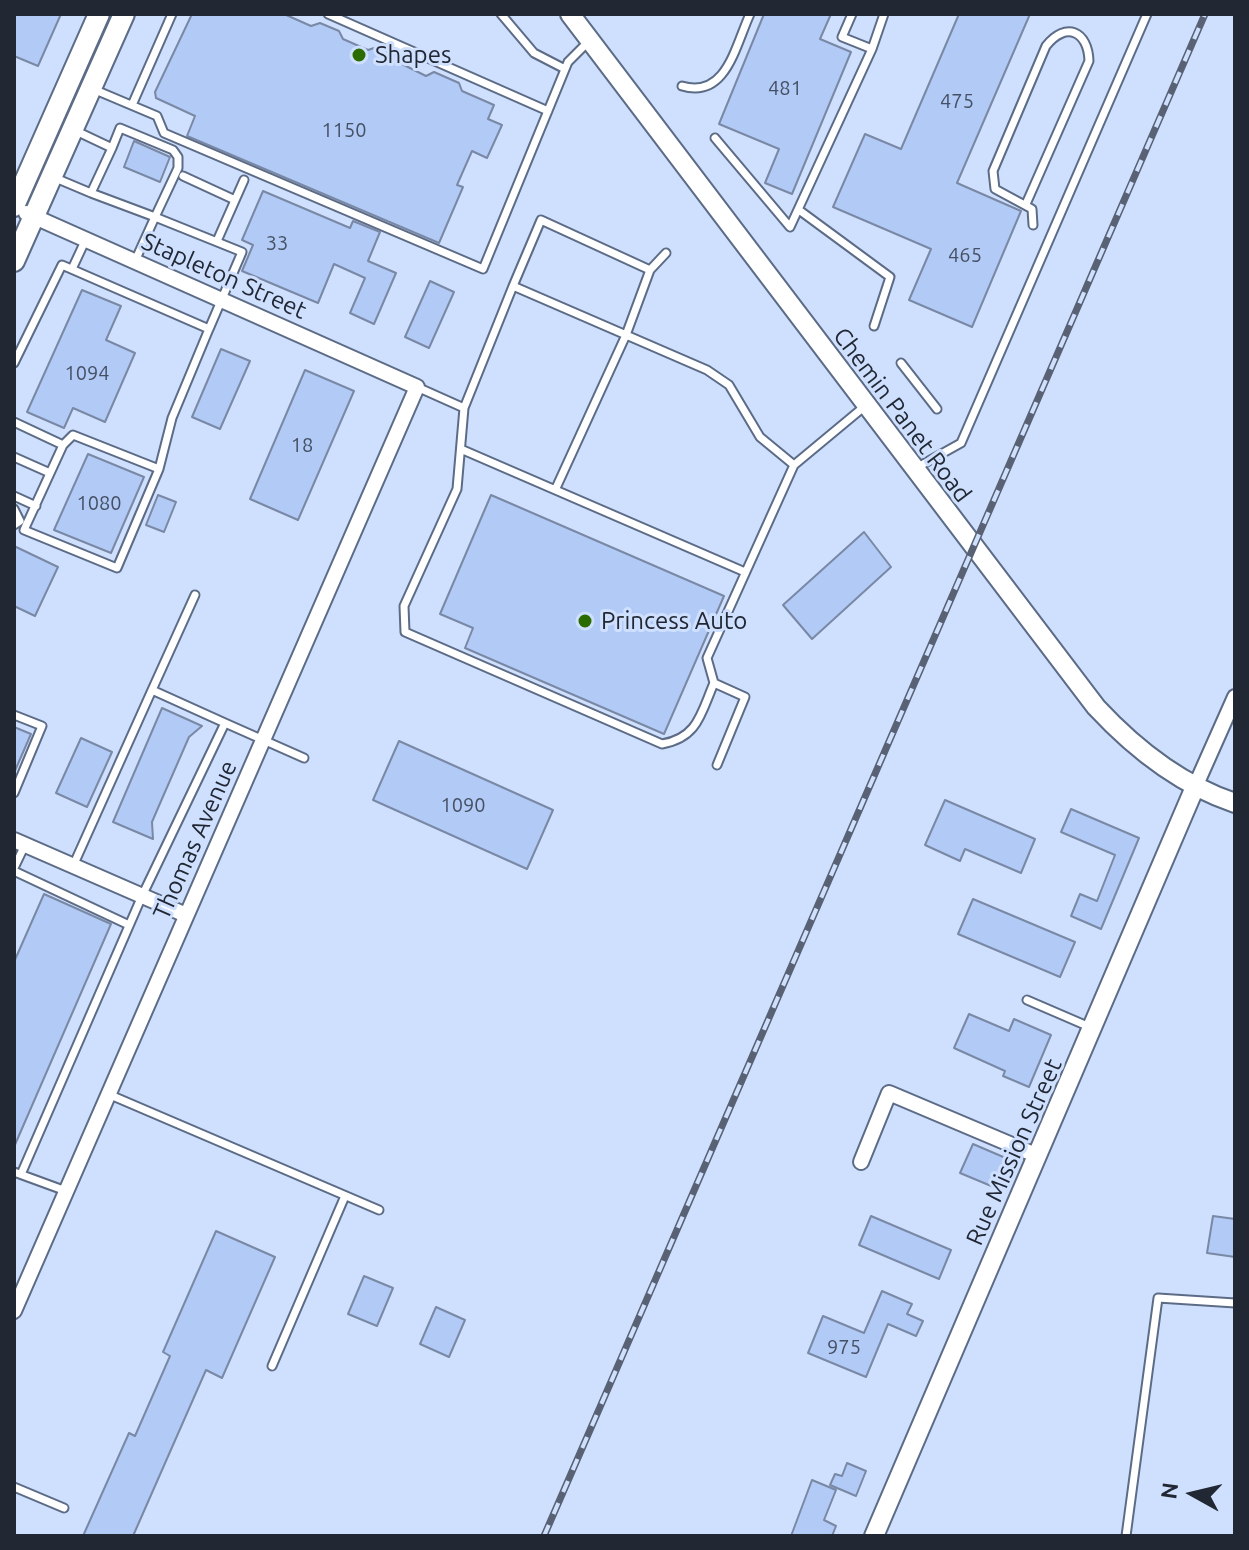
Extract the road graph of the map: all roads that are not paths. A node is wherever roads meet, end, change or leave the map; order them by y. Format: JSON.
{"nodes":[{"id":1,"x":99,"y":14,"type":"edge"},
{"id":2,"x":124,"y":14,"type":"edge"},
{"id":3,"x":172,"y":14,"type":"edge"},
{"id":4,"x":328,"y":14,"type":"edge"},
{"id":5,"x":501,"y":14,"type":"edge"},
{"id":6,"x":570,"y":14,"type":"edge"},
{"id":7,"x":750,"y":14,"type":"edge"},
{"id":8,"x":852,"y":14,"type":"edge"},
{"id":9,"x":884,"y":14,"type":"edge"},
{"id":10,"x":1147,"y":14,"type":"edge"},
{"id":11,"x":590,"y":40,"type":"junction"},
{"id":12,"x":872,"y":49,"type":"junction"},
{"id":13,"x":565,"y":69,"type":"junction"},
{"id":14,"x":70,"y":78,"type":"junction"},
{"id":15,"x":682,"y":86,"type":"dead end"},
{"id":16,"x":91,"y":88,"type":"junction"},
{"id":17,"x":132,"y":105,"type":"junction"},
{"id":18,"x":548,"y":111,"type":"junction"},
{"id":19,"x":72,"y":129,"type":"junction"},
{"id":20,"x":715,"y":138,"type":"dead end"},
{"id":21,"x":112,"y":148,"type":"junction"},
{"id":22,"x":51,"y":176,"type":"junction"},
{"id":23,"x":183,"y":176,"type":"dead end"},
{"id":24,"x":244,"y":180,"type":"dead end"},
{"id":25,"x":91,"y":193,"type":"junction"},
{"id":26,"x":235,"y":200,"type":"junction"},
{"id":27,"x":1026,"y":204,"type":"junction"},
{"id":28,"x":14,"y":206,"type":"edge"},
{"id":29,"x":799,"y":210,"type":"junction"},
{"id":30,"x":33,"y":216,"type":"junction"},
{"id":31,"x":155,"y":217,"type":"junction"},
{"id":32,"x":1033,"y":225,"type":"dead end"},
{"id":33,"x":86,"y":239,"type":"junction"},
{"id":34,"x":217,"y":241,"type":"junction"},
{"id":35,"x":666,"y":253,"type":"dead end"},
{"id":36,"x":14,"y":261,"type":"edge"},
{"id":37,"x":135,"y":261,"type":"junction"},
{"id":38,"x":72,"y":269,"type":"junction"},
{"id":39,"x":650,"y":270,"type":"junction"},
{"id":40,"x":513,"y":286,"type":"junction"},
{"id":41,"x":223,"y":299,"type":"junction"},
{"id":42,"x":874,"y":326,"type":"dead end"},
{"id":43,"x":209,"y":329,"type":"junction"},
{"id":44,"x":626,"y":335,"type":"junction"},
{"id":45,"x":14,"y":363,"type":"edge"},
{"id":46,"x":901,"y":363,"type":"dead end"},
{"id":47,"x":417,"y":387,"type":"junction"},
{"id":48,"x":865,"y":406,"type":"junction"},
{"id":49,"x":464,"y":408,"type":"junction"},
{"id":50,"x":937,"y":409,"type":"dead end"},
{"id":51,"x":14,"y":422,"type":"edge"},
{"id":52,"x":63,"y":445,"type":"junction"},
{"id":53,"x":463,"y":450,"type":"junction"},
{"id":54,"x":14,"y":457,"type":"edge"},
{"id":55,"x":794,"y":465,"type":"junction"},
{"id":56,"x":159,"y":469,"type":"junction"},
{"id":57,"x":914,"y":470,"type":"junction"},
{"id":58,"x":50,"y":473,"type":"junction"},
{"id":59,"x":556,"y":488,"type":"junction"},
{"id":60,"x":14,"y":496,"type":"edge"},
{"id":61,"x":36,"y":506,"type":"junction"},
{"id":62,"x":14,"y":509,"type":"edge"},
{"id":63,"x":19,"y":522,"type":"edge"},
{"id":64,"x":745,"y":572,"type":"junction"},
{"id":65,"x":195,"y":595,"type":"dead end"},
{"id":66,"x":714,"y":683,"type":"junction"},
{"id":67,"x":152,"y":690,"type":"junction"},
{"id":68,"x":1235,"y":697,"type":"edge"},
{"id":69,"x":14,"y":715,"type":"edge"},
{"id":70,"x":225,"y":723,"type":"junction"},
{"id":71,"x":262,"y":741,"type":"junction"},
{"id":72,"x":304,"y":758,"type":"dead end"},
{"id":73,"x":717,"y":765,"type":"dead end"},
{"id":74,"x":1195,"y":787,"type":"junction"},
{"id":75,"x":14,"y":793,"type":"edge"},
{"id":76,"x":1235,"y":803,"type":"edge"},
{"id":77,"x":19,"y":843,"type":"edge"},
{"id":78,"x":73,"y":866,"type":"junction"},
{"id":79,"x":14,"y":869,"type":"edge"},
{"id":80,"x":142,"y":896,"type":"junction"},
{"id":81,"x":186,"y":915,"type":"junction"},
{"id":82,"x":129,"y":925,"type":"junction"},
{"id":83,"x":1027,"y":1000,"type":"dead end"},
{"id":84,"x":1094,"y":1029,"type":"junction"},
{"id":85,"x":108,"y":1094,"type":"junction"},
{"id":86,"x":1038,"y":1156,"type":"junction"},
{"id":87,"x":861,"y":1162,"type":"dead end"},
{"id":88,"x":18,"y":1172,"type":"edge"},
{"id":89,"x":66,"y":1191,"type":"junction"},
{"id":90,"x":345,"y":1196,"type":"junction"},
{"id":91,"x":379,"y":1210,"type":"dead end"},
{"id":92,"x":1235,"y":1303,"type":"edge"},
{"id":93,"x":14,"y":1311,"type":"edge"},
{"id":94,"x":272,"y":1366,"type":"dead end"},
{"id":95,"x":14,"y":1487,"type":"edge"},
{"id":96,"x":64,"y":1508,"type":"dead end"},
{"id":97,"x":874,"y":1536,"type":"edge"},
{"id":98,"x":1126,"y":1536,"type":"edge"}],
"edges":[{"from":1,"to":14,"type":"main road"},
{"from":2,"to":16,"type":"main road"},
{"from":3,"to":17,"type":"lane"},
{"from":4,"to":18,"type":"lane"},
{"from":5,"to":13,"type":"lane"},
{"from":6,"to":11,"type":"street","name":"Chemin Panet Road"},
{"from":7,"to":15,"type":"lane"},
{"from":8,"to":12,"type":"lane"},
{"from":9,"to":12,"type":"lane"},
{"from":10,"to":57,"type":"lane"},
{"from":11,"to":13,"type":"lane"},
{"from":11,"to":48,"type":"street","name":"Chemin Panet Road"},
{"from":12,"to":29,"type":"lane"},
{"from":13,"to":18,"type":"lane"},
{"from":14,"to":16,"type":"main road"},
{"from":14,"to":28,"type":"main road"},
{"from":16,"to":17,"type":"lane"},
{"from":16,"to":19,"type":"main road"},
{"from":17,"to":18,"type":"lane"},
{"from":19,"to":21,"type":"lane"},
{"from":19,"to":22,"type":"main road"},
{"from":20,"to":29,"type":"lane"},
{"from":21,"to":25,"type":"lane"},
{"from":21,"to":31,"type":"lane"},
{"from":22,"to":25,"type":"lane"},
{"from":22,"to":30,"type":"main road"},
{"from":23,"to":26,"type":"lane"},
{"from":24,"to":26,"type":"lane"},
{"from":25,"to":31,"type":"lane"},
{"from":26,"to":34,"type":"lane"},
{"from":27,"to":27,"type":"lane"},
{"from":27,"to":32,"type":"lane"},
{"from":28,"to":30,"type":"street","name":"Stapleton Street"},
{"from":29,"to":42,"type":"lane"},
{"from":30,"to":33,"type":"street","name":"Stapleton Street"},
{"from":30,"to":36,"type":"main road"},
{"from":31,"to":34,"type":"lane"},
{"from":31,"to":37,"type":"lane"},
{"from":33,"to":37,"type":"street","name":"Stapleton Street"},
{"from":33,"to":38,"type":"lane"},
{"from":34,"to":41,"type":"lane"},
{"from":35,"to":39,"type":"lane"},
{"from":37,"to":41,"type":"street","name":"Stapleton Street"},
{"from":38,"to":43,"type":"lane"},
{"from":38,"to":45,"type":"lane"},
{"from":39,"to":40,"type":"lane"},
{"from":39,"to":44,"type":"lane"},
{"from":40,"to":44,"type":"lane"},
{"from":40,"to":49,"type":"lane"},
{"from":41,"to":43,"type":"lane"},
{"from":41,"to":47,"type":"street","name":"Stapleton Street"},
{"from":43,"to":56,"type":"lane"},
{"from":44,"to":55,"type":"lane"},
{"from":44,"to":59,"type":"lane"},
{"from":46,"to":50,"type":"lane"},
{"from":47,"to":49,"type":"lane"},
{"from":47,"to":71,"type":"street","name":"Thomas Avenue"},
{"from":48,"to":55,"type":"lane"},
{"from":48,"to":57,"type":"street","name":"Chemin Panet Road"},
{"from":49,"to":53,"type":"lane"},
{"from":51,"to":52,"type":"lane"},
{"from":52,"to":56,"type":"lane"},
{"from":52,"to":58,"type":"lane"},
{"from":53,"to":59,"type":"lane"},
{"from":53,"to":66,"type":"lane"},
{"from":54,"to":58,"type":"lane"},
{"from":55,"to":64,"type":"lane"},
{"from":56,"to":63,"type":"lane"},
{"from":57,"to":74,"type":"street","name":"Chemin Panet Road"},
{"from":58,"to":61,"type":"lane"},
{"from":59,"to":64,"type":"lane"},
{"from":60,"to":61,"type":"lane"},
{"from":61,"to":63,"type":"lane"},
{"from":62,"to":63,"type":"lane"},
{"from":64,"to":66,"type":"lane"},
{"from":65,"to":67,"type":"lane"},
{"from":66,"to":73,"type":"lane"},
{"from":67,"to":70,"type":"lane"},
{"from":67,"to":78,"type":"lane"},
{"from":68,"to":74,"type":"street"},
{"from":69,"to":75,"type":"lane"},
{"from":70,"to":71,"type":"lane"},
{"from":70,"to":80,"type":"lane"},
{"from":71,"to":72,"type":"lane"},
{"from":71,"to":81,"type":"street","name":"Thomas Avenue"},
{"from":74,"to":76,"type":"street","name":"Chemin Panet Road"},
{"from":74,"to":84,"type":"street","name":"Rue Mission Street"},
{"from":77,"to":78,"type":"street"},
{"from":77,"to":79,"type":"lane"},
{"from":78,"to":80,"type":"street"},
{"from":79,"to":82,"type":"lane"},
{"from":80,"to":81,"type":"street"},
{"from":80,"to":82,"type":"lane"},
{"from":81,"to":85,"type":"street","name":"Thomas Avenue"},
{"from":82,"to":88,"type":"lane"},
{"from":83,"to":84,"type":"lane"},
{"from":84,"to":86,"type":"street","name":"Rue Mission Street"},
{"from":85,"to":89,"type":"street","name":"Thomas Avenue"},
{"from":85,"to":90,"type":"lane"},
{"from":86,"to":87,"type":"street"},
{"from":86,"to":97,"type":"street","name":"Rue Mission Street"},
{"from":88,"to":89,"type":"lane"},
{"from":89,"to":93,"type":"street","name":"Thomas Avenue"},
{"from":90,"to":91,"type":"lane"},
{"from":90,"to":94,"type":"lane"},
{"from":92,"to":98,"type":"lane"},
{"from":95,"to":96,"type":"lane"}]}
